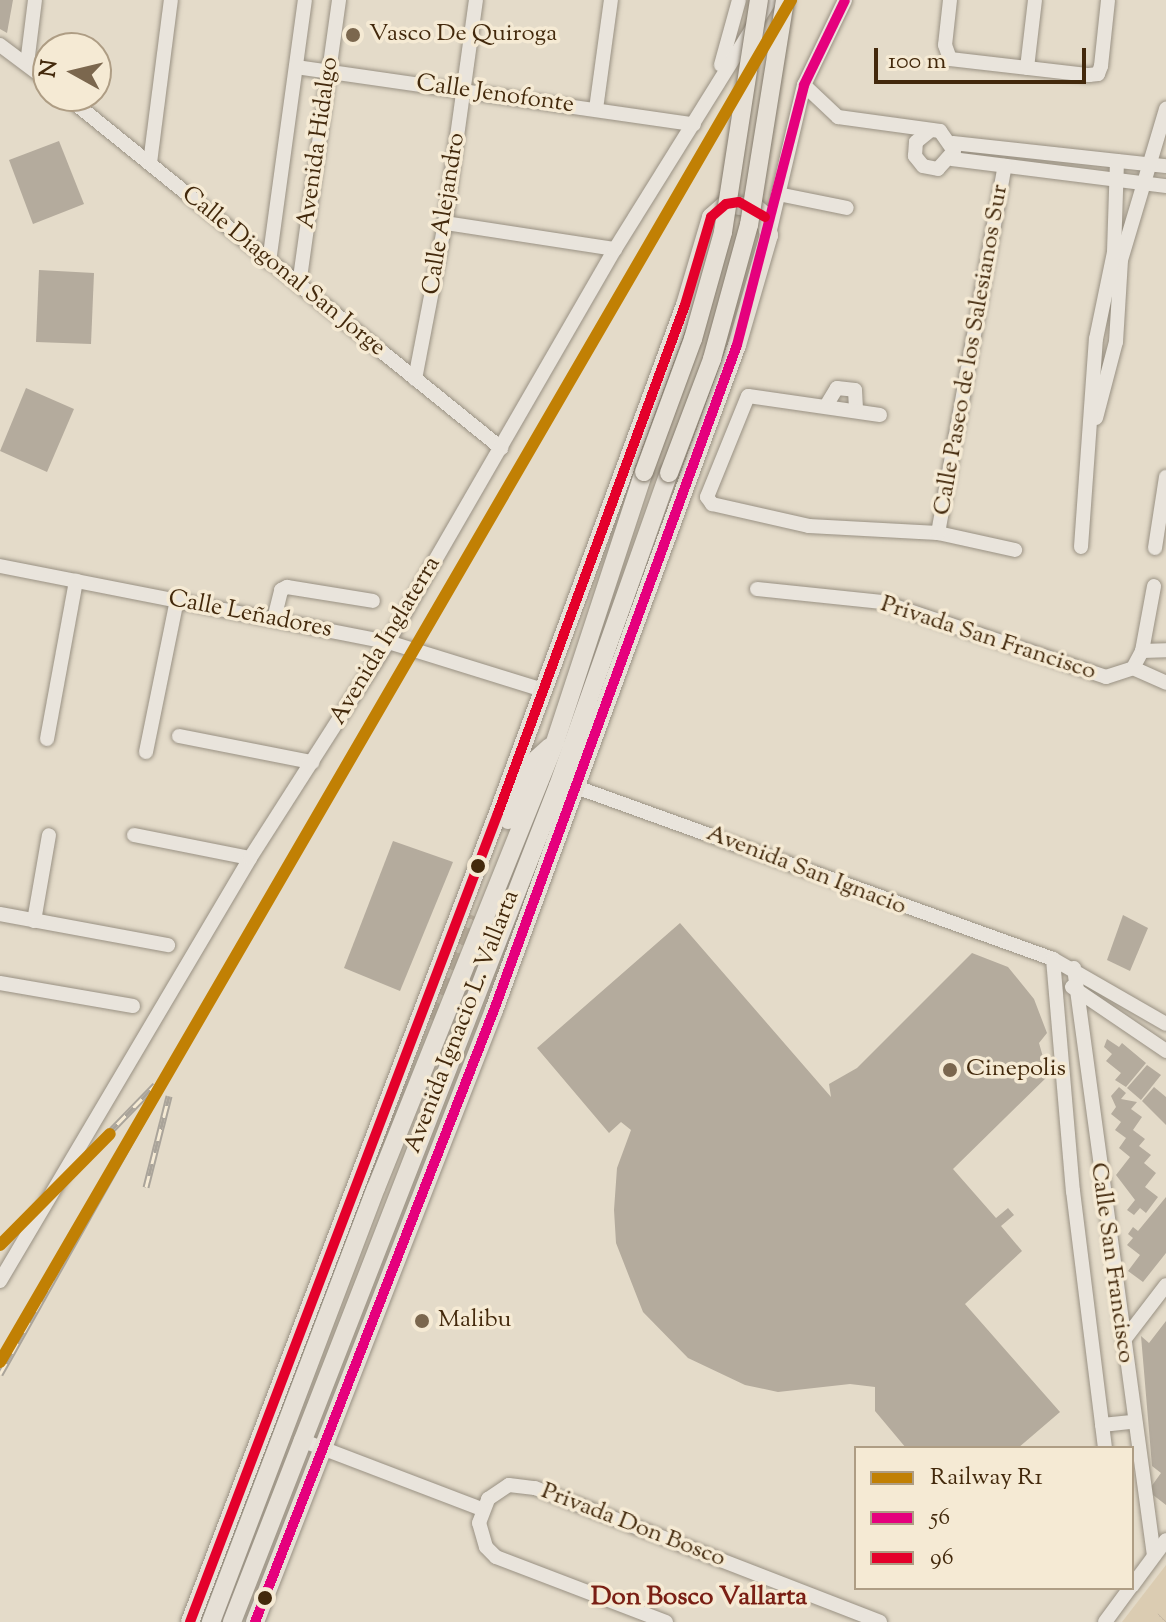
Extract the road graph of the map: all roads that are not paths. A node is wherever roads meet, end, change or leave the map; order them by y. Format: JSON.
{"nodes":[{"id":1,"x":35,"y":0,"type":"edge"},
{"id":2,"x":171,"y":0,"type":"edge"},
{"id":3,"x":305,"y":0,"type":"edge"},
{"id":4,"x":339,"y":0,"type":"edge"},
{"id":5,"x":476,"y":0,"type":"edge"},
{"id":6,"x":611,"y":0,"type":"edge"},
{"id":7,"x":739,"y":0,"type":"edge"},
{"id":8,"x":759,"y":0,"type":"edge"},
{"id":9,"x":770,"y":0,"type":"edge"},
{"id":10,"x":785,"y":0,"type":"edge"},
{"id":11,"x":845,"y":0,"type":"edge"},
{"id":12,"x":950,"y":0,"type":"edge"},
{"id":13,"x":1035,"y":0,"type":"edge"},
{"id":14,"x":1108,"y":0,"type":"edge"},
{"id":15,"x":0,"y":45,"type":"edge"},
{"id":16,"x":27,"y":64,"type":"junction"},
{"id":17,"x":296,"y":67,"type":"junction"},
{"id":18,"x":32,"y":68,"type":"edge"},
{"id":19,"x":1027,"y":68,"type":"junction"},
{"id":20,"x":329,"y":72,"type":"junction"},
{"id":21,"x":804,"y":85,"type":"junction"},
{"id":22,"x":463,"y":90,"type":"junction"},
{"id":23,"x":704,"y":106,"type":"junction"},
{"id":24,"x":596,"y":109,"type":"junction"},
{"id":25,"x":1166,"y":109,"type":"edge"},
{"id":26,"x":86,"y":112,"type":"edge"},
{"id":27,"x":694,"y":124,"type":"junction"},
{"id":28,"x":931,"y":130,"type":"junction"},
{"id":29,"x":953,"y":143,"type":"junction"},
{"id":30,"x":952,"y":159,"type":"junction"},
{"id":31,"x":1117,"y":161,"type":"junction"},
{"id":32,"x":150,"y":163,"type":"junction"},
{"id":33,"x":1149,"y":164,"type":"junction"},
{"id":34,"x":1005,"y":166,"type":"junction"},
{"id":35,"x":1166,"y":166,"type":"edge"},
{"id":36,"x":1115,"y":180,"type":"junction"},
{"id":37,"x":1147,"y":185,"type":"junction"},
{"id":38,"x":1166,"y":186,"type":"edge"},
{"id":39,"x":778,"y":194,"type":"junction"},
{"id":40,"x":1116,"y":206,"type":"junction"},
{"id":41,"x":847,"y":208,"type":"dead end"},
{"id":42,"x":1136,"y":209,"type":"junction"},
{"id":43,"x":445,"y":223,"type":"junction"},
{"id":44,"x":769,"y":235,"type":"junction"},
{"id":45,"x":615,"y":249,"type":"junction"},
{"id":46,"x":1119,"y":253,"type":"junction"},
{"id":47,"x":269,"y":262,"type":"junction"},
{"id":48,"x":299,"y":285,"type":"junction"},
{"id":49,"x":415,"y":379,"type":"junction"},
{"id":50,"x":880,"y":415,"type":"dead end"},
{"id":51,"x":501,"y":448,"type":"junction"},
{"id":52,"x":1166,"y":477,"type":"edge"},
{"id":53,"x":1162,"y":527,"type":"edge"},
{"id":54,"x":938,"y":533,"type":"junction"},
{"id":55,"x":1081,"y":547,"type":"dead end"},
{"id":56,"x":1155,"y":548,"type":"dead end"},
{"id":57,"x":1015,"y":550,"type":"dead end"},
{"id":58,"x":0,"y":566,"type":"edge"},
{"id":59,"x":76,"y":581,"type":"junction"},
{"id":60,"x":1154,"y":586,"type":"dead end"},
{"id":61,"x":757,"y":589,"type":"dead end"},
{"id":62,"x":177,"y":599,"type":"junction"},
{"id":63,"x":373,"y":601,"type":"dead end"},
{"id":64,"x":274,"y":619,"type":"junction"},
{"id":65,"x":388,"y":642,"type":"junction"},
{"id":66,"x":1166,"y":650,"type":"edge"},
{"id":67,"x":1142,"y":651,"type":"junction"},
{"id":68,"x":1133,"y":668,"type":"junction"},
{"id":69,"x":1166,"y":683,"type":"edge"},
{"id":70,"x":543,"y":690,"type":"junction"},
{"id":71,"x":179,"y":736,"type":"dead end"},
{"id":72,"x":47,"y":739,"type":"dead end"},
{"id":73,"x":555,"y":742,"type":"junction"},
{"id":74,"x":146,"y":752,"type":"dead end"},
{"id":75,"x":312,"y":762,"type":"junction"},
{"id":76,"x":567,"y":787,"type":"junction"},
{"id":77,"x":49,"y":835,"type":"dead end"},
{"id":78,"x":134,"y":835,"type":"dead end"},
{"id":79,"x":250,"y":858,"type":"junction"},
{"id":80,"x":0,"y":914,"type":"edge"},
{"id":81,"x":470,"y":915,"type":"tunnel mouth"},
{"id":82,"x":34,"y":921,"type":"junction"},
{"id":83,"x":168,"y":945,"type":"dead end"},
{"id":84,"x":1036,"y":956,"type":"junction"},
{"id":85,"x":1053,"y":959,"type":"junction"},
{"id":86,"x":1074,"y":968,"type":"junction"},
{"id":87,"x":1053,"y":975,"type":"junction"},
{"id":88,"x":0,"y":983,"type":"edge"},
{"id":89,"x":1075,"y":989,"type":"junction"},
{"id":90,"x":133,"y":1006,"type":"dead end"},
{"id":91,"x":432,"y":1020,"type":"tunnel mouth"},
{"id":92,"x":1166,"y":1024,"type":"edge"},
{"id":93,"x":1166,"y":1051,"type":"edge"},
{"id":94,"x":349,"y":1205,"type":"junction"},
{"id":95,"x":1103,"y":1211,"type":"junction"},
{"id":96,"x":1078,"y":1224,"type":"junction"},
{"id":97,"x":0,"y":1281,"type":"edge"},
{"id":98,"x":1166,"y":1285,"type":"edge"},
{"id":99,"x":310,"y":1310,"type":"junction"},
{"id":100,"x":1124,"y":1340,"type":"junction"},
{"id":101,"x":305,"y":1374,"type":"junction"},
{"id":102,"x":1132,"y":1422,"type":"junction"},
{"id":103,"x":1102,"y":1425,"type":"junction"},
{"id":104,"x":301,"y":1440,"type":"junction"},
{"id":105,"x":1105,"y":1446,"type":"edge"},
{"id":106,"x":323,"y":1448,"type":"junction"},
{"id":107,"x":482,"y":1509,"type":"junction"},
{"id":108,"x":1166,"y":1540,"type":"edge"},
{"id":109,"x":1154,"y":1556,"type":"junction"},
{"id":110,"x":1134,"y":1581,"type":"edge"},
{"id":111,"x":1127,"y":1590,"type":"edge"},
{"id":112,"x":190,"y":1622,"type":"edge"},
{"id":113,"x":211,"y":1622,"type":"edge"},
{"id":114,"x":232,"y":1622,"type":"edge"},
{"id":115,"x":255,"y":1622,"type":"edge"},
{"id":116,"x":666,"y":1622,"type":"edge"},
{"id":117,"x":880,"y":1622,"type":"edge"},
{"id":118,"x":1105,"y":1622,"type":"edge"}],
"edges":[{"from":1,"to":16,"type":"street"},
{"from":2,"to":32,"type":"street"},
{"from":3,"to":17,"type":"street","name":"Avenida Hidalgo"},
{"from":4,"to":20,"type":"street","name":"Avenida Hidalgo"},
{"from":5,"to":22,"type":"street","name":"Calle Alejandro"},
{"from":6,"to":24,"type":"street"},
{"from":7,"to":23,"type":"street"},
{"from":8,"to":73,"type":"main road","name":"Avenida Ignacio L. Vallarta","bridge":true},
{"from":9,"to":23,"type":"street","name":"Avenida Inglaterra"},
{"from":10,"to":76,"type":"main road","name":"Avenida Ignacio L. Vallarta","bridge":true},
{"from":11,"to":21,"type":"street"},
{"from":12,"to":19,"type":"street"},
{"from":13,"to":19,"type":"street"},
{"from":14,"to":19,"type":"street"},
{"from":15,"to":16,"type":"street"},
{"from":16,"to":18,"type":"street"},
{"from":17,"to":20,"type":"street","name":"Calle Jenofonte"},
{"from":17,"to":47,"type":"street","name":"Avenida Hidalgo"},
{"from":20,"to":22,"type":"street","name":"Calle Jenofonte"},
{"from":20,"to":48,"type":"street","name":"Avenida Hidalgo"},
{"from":21,"to":28,"type":"street"},
{"from":21,"to":39,"type":"street"},
{"from":22,"to":24,"type":"street","name":"Calle Jenofonte"},
{"from":22,"to":43,"type":"street","name":"Calle Alejandro"},
{"from":23,"to":27,"type":"street","name":"Avenida Inglaterra"},
{"from":24,"to":27,"type":"street","name":"Calle Jenofonte"},
{"from":25,"to":33,"type":"street"},
{"from":26,"to":32,"type":"street","name":"Calle Diagonal San Jorge"},
{"from":27,"to":45,"type":"street","name":"Avenida Inglaterra"},
{"from":28,"to":29,"type":"street"},
{"from":28,"to":30,"type":"street"},
{"from":29,"to":30,"type":"street"},
{"from":29,"to":31,"type":"street"},
{"from":30,"to":34,"type":"street"},
{"from":31,"to":33,"type":"street"},
{"from":31,"to":36,"type":"street"},
{"from":32,"to":47,"type":"street","name":"Calle Diagonal San Jorge"},
{"from":33,"to":35,"type":"street"},
{"from":33,"to":37,"type":"street"},
{"from":34,"to":36,"type":"street"},
{"from":34,"to":54,"type":"street","name":"Calle Paseo de los Salesianos Sur"},
{"from":36,"to":37,"type":"street"},
{"from":36,"to":40,"type":"street"},
{"from":37,"to":38,"type":"street"},
{"from":37,"to":42,"type":"street"},
{"from":39,"to":41,"type":"street"},
{"from":39,"to":44,"type":"street"},
{"from":40,"to":42,"type":"street"},
{"from":40,"to":46,"type":"street"},
{"from":42,"to":46,"type":"street"},
{"from":43,"to":45,"type":"street"},
{"from":43,"to":49,"type":"street","name":"Calle Alejandro"},
{"from":44,"to":70,"type":"main road","name":"Avenida Ignacio L. Vallarta"},
{"from":44,"to":76,"type":"main road","name":"Avenida Ignacio L. Vallarta"},
{"from":45,"to":51,"type":"street","name":"Avenida Inglaterra"},
{"from":46,"to":55,"type":"street"},
{"from":47,"to":48,"type":"street","name":"Calle Diagonal San Jorge"},
{"from":48,"to":49,"type":"street","name":"Calle Diagonal San Jorge"},
{"from":49,"to":51,"type":"street","name":"Calle Diagonal San Jorge"},
{"from":50,"to":54,"type":"street"},
{"from":51,"to":65,"type":"street","name":"Avenida Inglaterra"},
{"from":52,"to":53,"type":"street"},
{"from":53,"to":56,"type":"street"},
{"from":54,"to":57,"type":"street"},
{"from":58,"to":59,"type":"street","name":"Calle Leñadores"},
{"from":59,"to":62,"type":"street","name":"Calle Leñadores"},
{"from":59,"to":72,"type":"street"},
{"from":60,"to":67,"type":"street","name":"Privada San Francisco"},
{"from":61,"to":68,"type":"street","name":"Privada San Francisco"},
{"from":62,"to":64,"type":"street","name":"Calle Leñadores"},
{"from":62,"to":74,"type":"street"},
{"from":63,"to":64,"type":"street"},
{"from":64,"to":65,"type":"street","name":"Calle Leñadores"},
{"from":65,"to":70,"type":"street","name":"Calle Leñadores"},
{"from":65,"to":75,"type":"street","name":"Avenida Inglaterra"},
{"from":66,"to":67,"type":"street"},
{"from":67,"to":68,"type":"street","name":"Privada San Francisco"},
{"from":68,"to":69,"type":"street"},
{"from":70,"to":94,"type":"main road","name":"Avenida Ignacio L. Vallarta"},
{"from":71,"to":75,"type":"street"},
{"from":73,"to":81,"type":"main road"},
{"from":73,"to":101,"type":"main road","name":"Avenida Ignacio L. Vallarta"},
{"from":75,"to":79,"type":"street","name":"Avenida Inglaterra"},
{"from":76,"to":84,"type":"street","name":"Avenida San Ignacio"},
{"from":76,"to":104,"type":"main road","name":"Avenida Ignacio L. Vallarta"},
{"from":76,"to":106,"type":"main road","name":"Avenida Ignacio L. Vallarta"},
{"from":77,"to":82,"type":"street"},
{"from":78,"to":79,"type":"street"},
{"from":79,"to":97,"type":"street","name":"Avenida Inglaterra"},
{"from":80,"to":82,"type":"street"},
{"from":82,"to":83,"type":"street"},
{"from":84,"to":85,"type":"street","name":"Avenida San Ignacio"},
{"from":84,"to":87,"type":"street","name":"Avenida San Ignacio"},
{"from":85,"to":86,"type":"street","name":"Avenida San Ignacio"},
{"from":85,"to":87,"type":"street","name":"Calle San Francisco"},
{"from":86,"to":89,"type":"street","name":"Calle San Francisco"},
{"from":86,"to":92,"type":"street","name":"Avenida San Ignacio"},
{"from":87,"to":89,"type":"street","name":"Avenida San Ignacio"},
{"from":87,"to":96,"type":"street","name":"Calle San Francisco"},
{"from":88,"to":90,"type":"street"},
{"from":89,"to":93,"type":"street","name":"Avenida San Ignacio"},
{"from":89,"to":95,"type":"street","name":"Calle San Francisco"},
{"from":91,"to":94,"type":"main road"},
{"from":94,"to":99,"type":"main road","name":"Avenida Ignacio L. Vallarta"},
{"from":95,"to":96,"type":"street"},
{"from":95,"to":100,"type":"street","name":"Calle San Francisco"},
{"from":96,"to":103,"type":"street","name":"Calle San Francisco"},
{"from":98,"to":100,"type":"street"},
{"from":99,"to":101,"type":"main road"},
{"from":99,"to":112,"type":"main road","name":"Avenida Ignacio L. Vallarta"},
{"from":100,"to":102,"type":"street","name":"Calle San Francisco"},
{"from":101,"to":113,"type":"main road","name":"Avenida Ignacio L. Vallarta"},
{"from":102,"to":103,"type":"street"},
{"from":102,"to":109,"type":"street","name":"Calle San Francisco"},
{"from":103,"to":105,"type":"street","name":"Calle San Francisco"},
{"from":104,"to":106,"type":"street"},
{"from":104,"to":114,"type":"main road","name":"Avenida Ignacio L. Vallarta"},
{"from":106,"to":107,"type":"street"},
{"from":106,"to":115,"type":"main road","name":"Avenida Ignacio L. Vallarta"},
{"from":107,"to":116,"type":"street"},
{"from":107,"to":117,"type":"street","name":"Privada Don Bosco"},
{"from":108,"to":109,"type":"street"},
{"from":109,"to":110,"type":"street"},
{"from":111,"to":118,"type":"street"}]}
